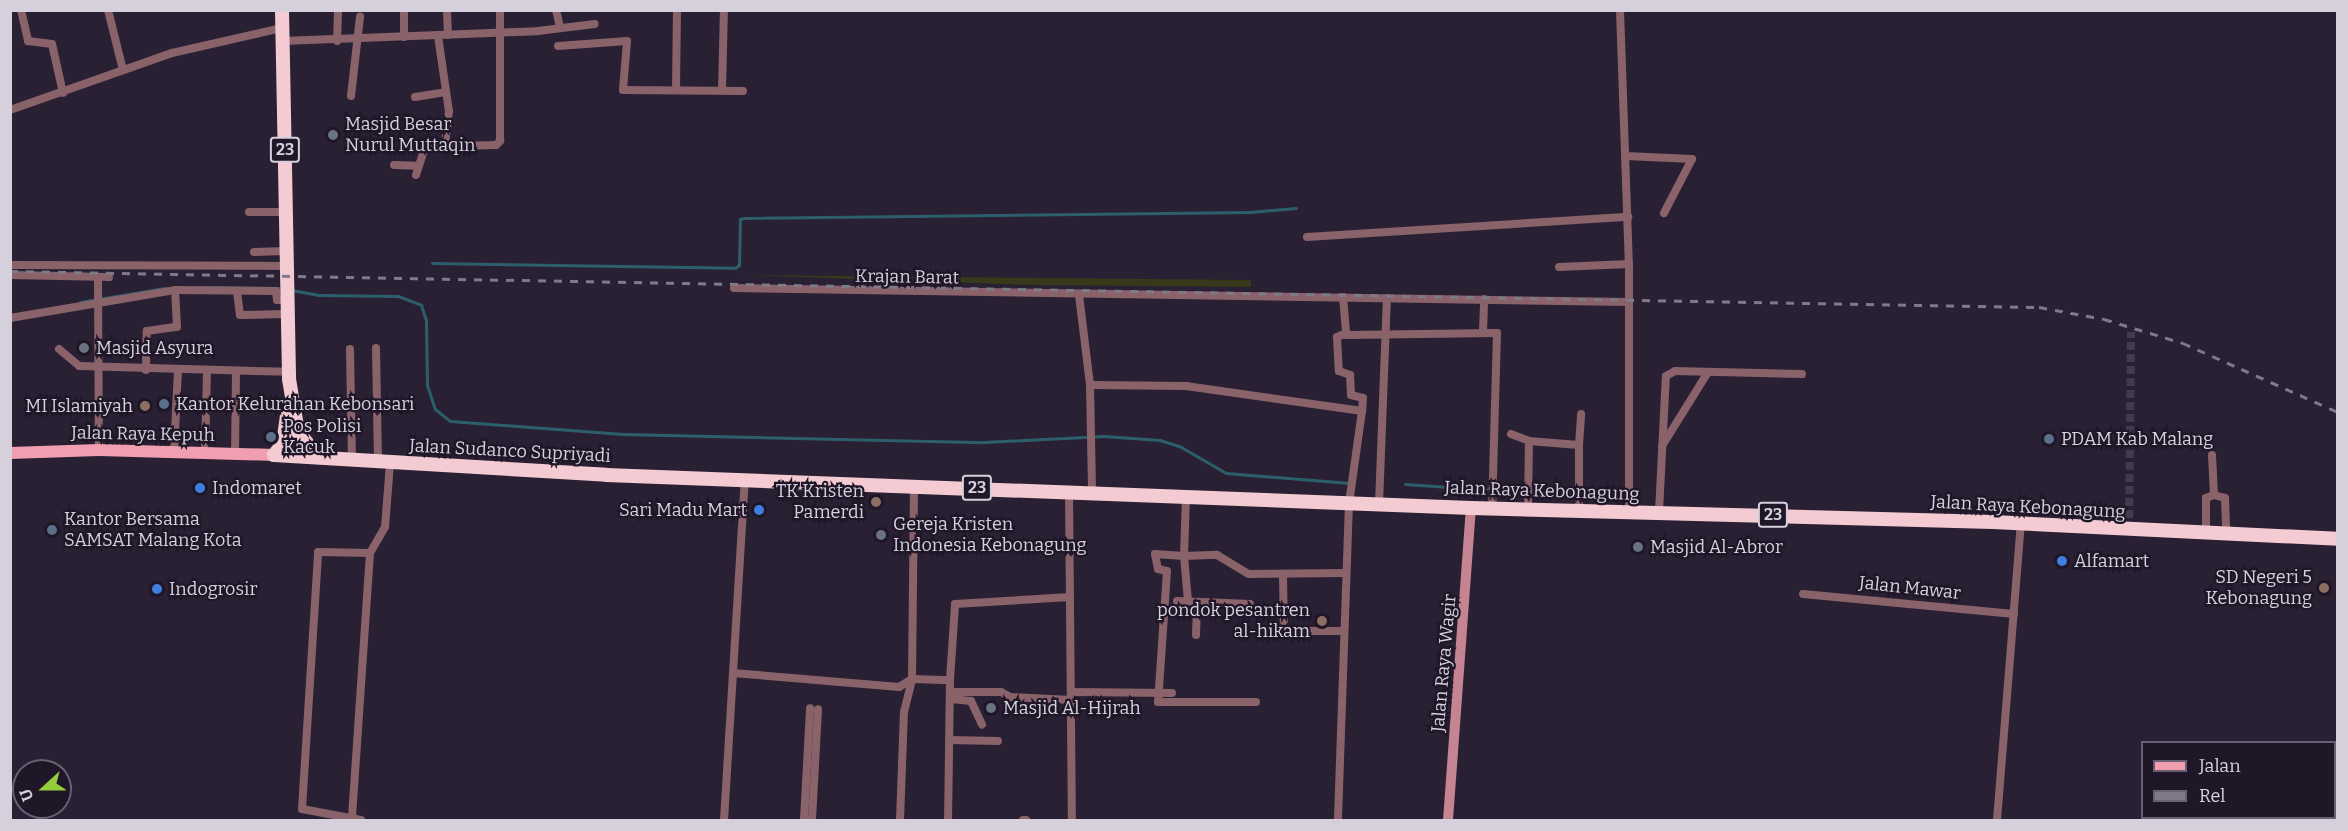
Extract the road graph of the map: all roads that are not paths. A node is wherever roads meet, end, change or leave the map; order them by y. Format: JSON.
{"nodes":[{"id":1,"x":21,"y":10,"type":"edge"},
{"id":2,"x":108,"y":10,"type":"edge"},
{"id":3,"x":282,"y":10,"type":"edge"},
{"id":4,"x":338,"y":10,"type":"edge"},
{"id":5,"x":404,"y":10,"type":"edge"},
{"id":6,"x":447,"y":10,"type":"edge"},
{"id":7,"x":500,"y":10,"type":"edge"},
{"id":8,"x":556,"y":10,"type":"edge"},
{"id":9,"x":677,"y":10,"type":"edge"},
{"id":10,"x":724,"y":10,"type":"edge"},
{"id":11,"x":1620,"y":10,"type":"edge"},
{"id":12,"x":360,"y":17,"type":"dead end"},
{"id":13,"x":595,"y":24,"type":"dead end"},
{"id":14,"x":560,"y":28,"type":"junction"},
{"id":15,"x":500,"y":33,"type":"junction"},
{"id":16,"x":282,"y":35,"type":"junction"},
{"id":17,"x":448,"y":35,"type":"junction"},
{"id":18,"x":438,"y":36,"type":"junction"},
{"id":19,"x":404,"y":37,"type":"junction"},
{"id":20,"x":357,"y":39,"type":"junction"},
{"id":21,"x":337,"y":40,"type":"junction"},
{"id":22,"x":558,"y":46,"type":"dead end"},
{"id":23,"x":123,"y":70,"type":"junction"},
{"id":24,"x":676,"y":90,"type":"junction"},
{"id":25,"x":722,"y":90,"type":"junction"},
{"id":26,"x":743,"y":91,"type":"dead end"},
{"id":27,"x":446,"y":92,"type":"junction"},
{"id":28,"x":63,"y":93,"type":"junction"},
{"id":29,"x":351,"y":96,"type":"dead end"},
{"id":30,"x":415,"y":97,"type":"dead end"},
{"id":31,"x":10,"y":110,"type":"edge"},
{"id":32,"x":445,"y":146,"type":"junction"},
{"id":33,"x":1625,"y":156,"type":"junction"},
{"id":34,"x":394,"y":165,"type":"dead end"},
{"id":35,"x":418,"y":166,"type":"junction"},
{"id":36,"x":416,"y":175,"type":"dead end"},
{"id":37,"x":249,"y":212,"type":"dead end"},
{"id":38,"x":286,"y":212,"type":"junction"},
{"id":39,"x":1664,"y":213,"type":"dead end"},
{"id":40,"x":1628,"y":217,"type":"junction"},
{"id":41,"x":1307,"y":237,"type":"dead end"},
{"id":42,"x":286,"y":251,"type":"junction"},
{"id":43,"x":254,"y":252,"type":"dead end"},
{"id":44,"x":1629,"y":264,"type":"junction"},
{"id":45,"x":10,"y":265,"type":"edge"},
{"id":46,"x":286,"y":266,"type":"junction"},
{"id":47,"x":1559,"y":267,"type":"dead end"},
{"id":48,"x":10,"y":275,"type":"edge"},
{"id":49,"x":98,"y":277,"type":"junction"},
{"id":50,"x":109,"y":277,"type":"dead end"},
{"id":51,"x":734,"y":288,"type":"dead end"},
{"id":52,"x":175,"y":290,"type":"junction"},
{"id":53,"x":237,"y":291,"type":"junction"},
{"id":54,"x":1079,"y":295,"type":"junction"},
{"id":55,"x":1343,"y":297,"type":"junction"},
{"id":56,"x":1387,"y":298,"type":"junction"},
{"id":57,"x":100,"y":299,"type":"junction"},
{"id":58,"x":1484,"y":299,"type":"junction"},
{"id":59,"x":287,"y":301,"type":"junction"},
{"id":60,"x":1629,"y":302,"type":"junction"},
{"id":61,"x":10,"y":318,"type":"edge"},
{"id":62,"x":1386,"y":332,"type":"junction"},
{"id":63,"x":1483,"y":332,"type":"junction"},
{"id":64,"x":1346,"y":335,"type":"junction"},
{"id":65,"x":376,"y":348,"type":"dead end"},
{"id":66,"x":59,"y":349,"type":"dead end"},
{"id":67,"x":350,"y":349,"type":"dead end"},
{"id":68,"x":101,"y":368,"type":"junction"},
{"id":69,"x":146,"y":370,"type":"junction"},
{"id":70,"x":178,"y":371,"type":"junction"},
{"id":71,"x":207,"y":371,"type":"junction"},
{"id":72,"x":237,"y":372,"type":"junction"},
{"id":73,"x":1708,"y":372,"type":"junction"},
{"id":74,"x":1802,"y":374,"type":"dead end"},
{"id":75,"x":289,"y":378,"type":"junction"},
{"id":76,"x":1090,"y":385,"type":"junction"},
{"id":77,"x":1362,"y":411,"type":"junction"},
{"id":78,"x":1581,"y":414,"type":"dead end"},
{"id":79,"x":1510,"y":434,"type":"dead end"},
{"id":80,"x":1529,"y":441,"type":"junction"},
{"id":81,"x":1579,"y":445,"type":"junction"},
{"id":82,"x":1661,"y":447,"type":"junction"},
{"id":83,"x":99,"y":450,"type":"junction"},
{"id":84,"x":174,"y":452,"type":"junction"},
{"id":85,"x":10,"y":453,"type":"edge"},
{"id":86,"x":205,"y":453,"type":"junction"},
{"id":87,"x":235,"y":454,"type":"junction"},
{"id":88,"x":274,"y":455,"type":"junction"},
{"id":89,"x":2212,"y":455,"type":"dead end"},
{"id":90,"x":319,"y":457,"type":"junction"},
{"id":91,"x":352,"y":460,"type":"junction"},
{"id":92,"x":384,"y":462,"type":"junction"},
{"id":93,"x":745,"y":480,"type":"junction"},
{"id":94,"x":914,"y":486,"type":"junction"},
{"id":95,"x":1069,"y":491,"type":"junction"},
{"id":96,"x":1092,"y":492,"type":"junction"},
{"id":97,"x":2214,"y":495,"type":"junction"},
{"id":98,"x":1186,"y":496,"type":"junction"},
{"id":99,"x":1492,"y":501,"type":"junction"},
{"id":100,"x":1349,"y":503,"type":"junction"},
{"id":101,"x":1528,"y":503,"type":"junction"},
{"id":102,"x":1379,"y":504,"type":"junction"},
{"id":103,"x":1579,"y":504,"type":"junction"},
{"id":104,"x":1471,"y":508,"type":"junction"},
{"id":105,"x":1629,"y":512,"type":"junction"},
{"id":106,"x":1659,"y":513,"type":"junction"},
{"id":107,"x":2021,"y":524,"type":"junction"},
{"id":108,"x":2206,"y":533,"type":"junction"},
{"id":109,"x":2226,"y":534,"type":"junction"},
{"id":110,"x":2337,"y":539,"type":"edge"},
{"id":111,"x":370,"y":553,"type":"junction"},
{"id":112,"x":1184,"y":556,"type":"junction"},
{"id":113,"x":1346,"y":573,"type":"junction"},
{"id":114,"x":1283,"y":576,"type":"junction"},
{"id":115,"x":1803,"y":594,"type":"dead end"},
{"id":116,"x":1070,"y":597,"type":"junction"},
{"id":117,"x":1177,"y":601,"type":"dead end"},
{"id":118,"x":1188,"y":601,"type":"junction"},
{"id":119,"x":1197,"y":602,"type":"junction"},
{"id":120,"x":1251,"y":604,"type":"dead end"},
{"id":121,"x":2014,"y":614,"type":"junction"},
{"id":122,"x":1343,"y":631,"type":"junction"},
{"id":123,"x":1196,"y":635,"type":"dead end"},
{"id":124,"x":733,"y":673,"type":"junction"},
{"id":125,"x":912,"y":680,"type":"junction"},
{"id":126,"x":950,"y":680,"type":"junction"},
{"id":127,"x":1158,"y":692,"type":"junction"},
{"id":128,"x":1172,"y":693,"type":"dead end"},
{"id":129,"x":951,"y":696,"type":"junction"},
{"id":130,"x":1072,"y":696,"type":"junction"},
{"id":131,"x":1256,"y":702,"type":"dead end"},
{"id":132,"x":982,"y":725,"type":"dead end"},
{"id":133,"x":949,"y":740,"type":"junction"},
{"id":134,"x":998,"y":741,"type":"dead end"},
{"id":135,"x":319,"y":817,"type":"edge"},
{"id":136,"x":352,"y":817,"type":"junction"},
{"id":137,"x":361,"y":820,"type":"edge"},
{"id":138,"x":724,"y":820,"type":"edge"},
{"id":139,"x":804,"y":820,"type":"edge"},
{"id":140,"x":812,"y":820,"type":"edge"},
{"id":141,"x":900,"y":820,"type":"edge"},
{"id":142,"x":948,"y":820,"type":"edge"},
{"id":143,"x":1072,"y":820,"type":"edge"},
{"id":144,"x":1338,"y":820,"type":"edge"},
{"id":145,"x":1448,"y":820,"type":"edge"},
{"id":146,"x":1997,"y":820,"type":"edge"}],
"edges":[{"from":1,"to":28,"type":"street"},
{"from":2,"to":23,"type":"street"},
{"from":3,"to":16,"type":"highway","number":"23"},
{"from":4,"to":21,"type":"street"},
{"from":5,"to":19,"type":"street"},
{"from":6,"to":17,"type":"street"},
{"from":7,"to":15,"type":"street"},
{"from":8,"to":14,"type":"street"},
{"from":9,"to":24,"type":"street"},
{"from":10,"to":25,"type":"street"},
{"from":11,"to":33,"type":"street"},
{"from":12,"to":20,"type":"street"},
{"from":13,"to":14,"type":"street"},
{"from":14,"to":15,"type":"street"},
{"from":15,"to":17,"type":"street"},
{"from":15,"to":32,"type":"street"},
{"from":16,"to":21,"type":"street"},
{"from":16,"to":23,"type":"street"},
{"from":16,"to":38,"type":"highway","number":"23"},
{"from":17,"to":18,"type":"street"},
{"from":18,"to":19,"type":"street"},
{"from":18,"to":27,"type":"street"},
{"from":19,"to":20,"type":"street"},
{"from":20,"to":21,"type":"street"},
{"from":20,"to":29,"type":"street"},
{"from":22,"to":24,"type":"street"},
{"from":23,"to":28,"type":"street"},
{"from":24,"to":25,"type":"street"},
{"from":25,"to":26,"type":"street"},
{"from":27,"to":30,"type":"street"},
{"from":27,"to":32,"type":"street"},
{"from":28,"to":31,"type":"street"},
{"from":32,"to":35,"type":"street"},
{"from":33,"to":39,"type":"street"},
{"from":33,"to":40,"type":"street"},
{"from":34,"to":35,"type":"street"},
{"from":35,"to":36,"type":"street"},
{"from":37,"to":38,"type":"street"},
{"from":38,"to":42,"type":"highway","number":"23"},
{"from":40,"to":41,"type":"street"},
{"from":40,"to":44,"type":"street"},
{"from":42,"to":43,"type":"street"},
{"from":42,"to":46,"type":"highway","number":"23"},
{"from":44,"to":47,"type":"street"},
{"from":44,"to":60,"type":"street"},
{"from":45,"to":46,"type":"street"},
{"from":46,"to":59,"type":"highway","number":"23"},
{"from":48,"to":49,"type":"street"},
{"from":49,"to":50,"type":"street"},
{"from":49,"to":57,"type":"street"},
{"from":51,"to":54,"type":"street","name":"Krajan Barat"},
{"from":52,"to":53,"type":"street"},
{"from":52,"to":57,"type":"street"},
{"from":52,"to":69,"type":"street"},
{"from":53,"to":59,"type":"street"},
{"from":53,"to":59,"type":"street"},
{"from":54,"to":55,"type":"street","name":"Krajan Barat"},
{"from":54,"to":76,"type":"street"},
{"from":55,"to":56,"type":"street","name":"Krajan Barat"},
{"from":55,"to":64,"type":"street"},
{"from":56,"to":58,"type":"street","name":"Krajan Barat"},
{"from":56,"to":62,"type":"street"},
{"from":57,"to":61,"type":"street"},
{"from":57,"to":68,"type":"street"},
{"from":58,"to":60,"type":"street","name":"Krajan Barat"},
{"from":58,"to":63,"type":"street"},
{"from":59,"to":75,"type":"highway","number":"23"},
{"from":60,"to":105,"type":"street"},
{"from":62,"to":63,"type":"street"},
{"from":62,"to":64,"type":"street"},
{"from":62,"to":102,"type":"street"},
{"from":63,"to":99,"type":"street"},
{"from":64,"to":77,"type":"street"},
{"from":65,"to":92,"type":"street"},
{"from":66,"to":68,"type":"street"},
{"from":67,"to":91,"type":"street"},
{"from":68,"to":69,"type":"street"},
{"from":68,"to":83,"type":"street"},
{"from":69,"to":70,"type":"street"},
{"from":70,"to":71,"type":"street"},
{"from":70,"to":84,"type":"street"},
{"from":71,"to":72,"type":"street"},
{"from":71,"to":86,"type":"street"},
{"from":72,"to":75,"type":"street"},
{"from":72,"to":87,"type":"street"},
{"from":73,"to":74,"type":"street"},
{"from":73,"to":82,"type":"street"},
{"from":73,"to":82,"type":"street"},
{"from":75,"to":88,"type":"highway","number":"23"},
{"from":75,"to":90,"type":"highway","number":"23"},
{"from":76,"to":77,"type":"street"},
{"from":76,"to":96,"type":"street"},
{"from":77,"to":100,"type":"street"},
{"from":78,"to":81,"type":"street"},
{"from":79,"to":80,"type":"street"},
{"from":80,"to":81,"type":"street"},
{"from":80,"to":101,"type":"street"},
{"from":81,"to":103,"type":"street"},
{"from":82,"to":106,"type":"street"},
{"from":83,"to":84,"type":"main road","name":"Jalan Raya Kepuh"},
{"from":83,"to":85,"type":"main road","name":"Jalan Raya Kepuh"},
{"from":84,"to":86,"type":"main road","name":"Jalan Raya Kepuh"},
{"from":86,"to":87,"type":"main road","name":"Jalan Raya Kepuh"},
{"from":87,"to":88,"type":"main road","name":"Jalan Raya Kepuh"},
{"from":88,"to":90,"type":"highway","name":"Jalan Sudanco Supriyadi","number":"23"},
{"from":89,"to":97,"type":"street"},
{"from":90,"to":91,"type":"highway","name":"Jalan Sudanco Supriyadi","number":"23"},
{"from":91,"to":92,"type":"highway","name":"Jalan Sudanco Supriyadi","number":"23"},
{"from":92,"to":93,"type":"highway","name":"Jalan Sudanco Supriyadi","number":"23"},
{"from":92,"to":111,"type":"street"},
{"from":93,"to":94,"type":"highway","name":"Jalan Raya Kebonagung","number":"23"},
{"from":93,"to":124,"type":"street"},
{"from":94,"to":95,"type":"highway","name":"Jalan Raya Kebonagung","number":"23"},
{"from":94,"to":125,"type":"street"},
{"from":95,"to":96,"type":"highway","name":"Jalan Raya Kebonagung","number":"23"},
{"from":95,"to":116,"type":"street"},
{"from":96,"to":98,"type":"highway","name":"Jalan Raya Kebonagung","number":"23"},
{"from":97,"to":108,"type":"street"},
{"from":97,"to":109,"type":"street"},
{"from":98,"to":100,"type":"highway","name":"Jalan Raya Kebonagung","number":"23"},
{"from":98,"to":112,"type":"street"},
{"from":99,"to":101,"type":"highway","name":"Jalan Raya Kebonagung","number":"23"},
{"from":99,"to":104,"type":"highway","name":"Jalan Raya Kebonagung","number":"23"},
{"from":100,"to":102,"type":"highway","name":"Jalan Raya Kebonagung","number":"23"},
{"from":100,"to":113,"type":"street"},
{"from":101,"to":103,"type":"highway","name":"Jalan Raya Kebonagung","number":"23"},
{"from":102,"to":104,"type":"highway","name":"Jalan Raya Kebonagung","number":"23"},
{"from":103,"to":105,"type":"highway","name":"Jalan Raya Kebonagung","number":"23"},
{"from":104,"to":145,"type":"main road","name":"Jalan Raya Wagir"},
{"from":105,"to":106,"type":"highway","name":"Jalan Raya Kebonagung","number":"23"},
{"from":106,"to":107,"type":"highway","name":"Jalan Raya Kebonagung","number":"23"},
{"from":107,"to":108,"type":"highway","name":"Jalan Raya Kebonagung","number":"23"},
{"from":107,"to":121,"type":"street"},
{"from":108,"to":109,"type":"highway","name":"Jalan Raya Kebonagung","number":"23"},
{"from":109,"to":110,"type":"highway","name":"Jalan Raya Kebonagung","number":"23"},
{"from":111,"to":135,"type":"street"},
{"from":111,"to":136,"type":"street"},
{"from":112,"to":114,"type":"street"},
{"from":112,"to":118,"type":"street"},
{"from":112,"to":127,"type":"street"},
{"from":113,"to":114,"type":"street"},
{"from":113,"to":122,"type":"street"},
{"from":114,"to":122,"type":"street"},
{"from":115,"to":121,"type":"street","name":"Jalan Mawar"},
{"from":116,"to":126,"type":"street"},
{"from":116,"to":130,"type":"street"},
{"from":117,"to":118,"type":"street"},
{"from":118,"to":119,"type":"street"},
{"from":119,"to":120,"type":"street"},
{"from":119,"to":123,"type":"street"},
{"from":121,"to":146,"type":"street"},
{"from":122,"to":144,"type":"street"},
{"from":124,"to":125,"type":"street"},
{"from":124,"to":138,"type":"street"},
{"from":125,"to":126,"type":"street"},
{"from":125,"to":141,"type":"street"},
{"from":126,"to":129,"type":"street"},
{"from":127,"to":128,"type":"street"},
{"from":127,"to":130,"type":"street"},
{"from":127,"to":131,"type":"street"},
{"from":129,"to":130,"type":"street"},
{"from":129,"to":132,"type":"street"},
{"from":129,"to":133,"type":"street"},
{"from":130,"to":143,"type":"street"},
{"from":133,"to":134,"type":"street"},
{"from":133,"to":142,"type":"street"},
{"from":135,"to":136,"type":"street"},
{"from":136,"to":137,"type":"street"},
{"from":139,"to":140,"type":"street"}]}
